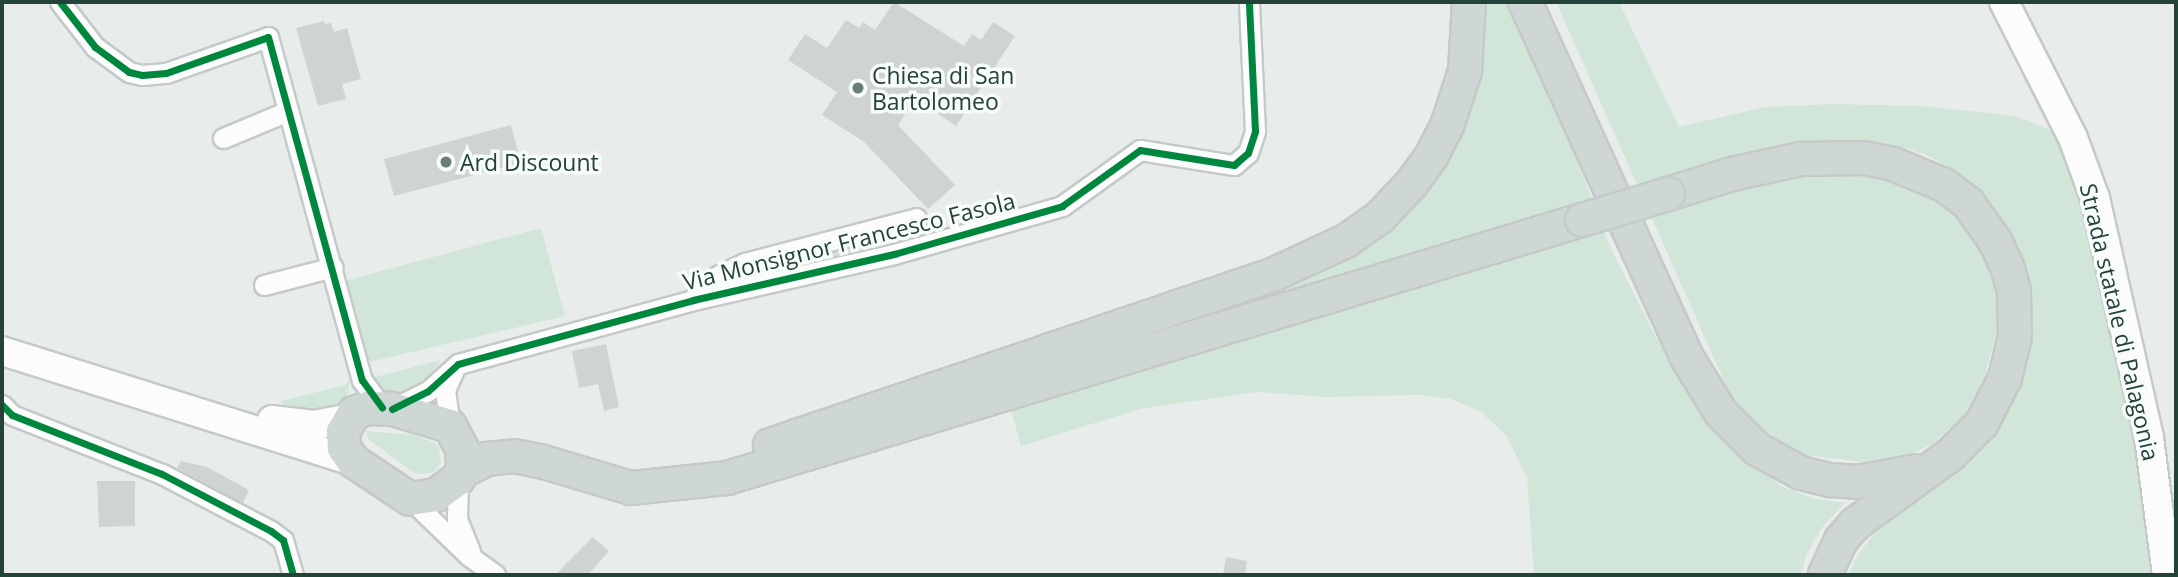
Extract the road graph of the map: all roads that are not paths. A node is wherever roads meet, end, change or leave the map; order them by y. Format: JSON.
{"nodes":[{"id":1,"x":60,"y":2,"type":"edge"},
{"id":2,"x":1249,"y":2,"type":"edge"},
{"id":3,"x":1469,"y":2,"type":"edge"},
{"id":4,"x":1525,"y":2,"type":"edge"},
{"id":5,"x":2004,"y":2,"type":"edge"},
{"id":6,"x":288,"y":111,"type":"junction"},
{"id":7,"x":223,"y":138,"type":"dead end"},
{"id":8,"x":916,"y":218,"type":"dead end"},
{"id":9,"x":333,"y":267,"type":"junction"},
{"id":10,"x":264,"y":285,"type":"dead end"},
{"id":11,"x":692,"y":300,"type":"junction"},
{"id":12,"x":2,"y":351,"type":"edge"},
{"id":13,"x":355,"y":355,"type":"junction"},
{"id":14,"x":2,"y":357,"type":"edge"},
{"id":15,"x":458,"y":364,"type":"junction"},
{"id":16,"x":122,"y":387,"type":"junction"},
{"id":17,"x":2,"y":405,"type":"edge"},
{"id":18,"x":370,"y":412,"type":"junction"},
{"id":19,"x":452,"y":428,"type":"junction"},
{"id":20,"x":1950,"y":455,"type":"junction"},
{"id":21,"x":353,"y":461,"type":"junction"},
{"id":22,"x":601,"y":472,"type":"junction"},
{"id":23,"x":461,"y":475,"type":"junction"},
{"id":24,"x":657,"y":486,"type":"junction"},
{"id":25,"x":410,"y":499,"type":"junction"},
{"id":26,"x":480,"y":563,"type":"junction"},
{"id":27,"x":293,"y":575,"type":"edge"},
{"id":28,"x":496,"y":575,"type":"edge"},
{"id":29,"x":1825,"y":575,"type":"edge"},
{"id":30,"x":2167,"y":575,"type":"edge"}],
"edges":[{"from":1,"to":6,"type":"street"},
{"from":2,"to":11,"type":"street","name":"Via Monsignor Francesco Fasola"},
{"from":3,"to":22,"type":"main road"},
{"from":4,"to":20,"type":"main road"},
{"from":5,"to":30,"type":"main road","name":"Strada statale di Palagonia"},
{"from":6,"to":7,"type":"street"},
{"from":6,"to":9,"type":"street"},
{"from":8,"to":11,"type":"street"},
{"from":9,"to":10,"type":"street"},
{"from":9,"to":13,"type":"street"},
{"from":11,"to":15,"type":"street","name":"Via Monsignor Francesco Fasola"},
{"from":12,"to":14,"type":"street"},
{"from":12,"to":16,"type":"main road"},
{"from":13,"to":18,"type":"street"},
{"from":13,"to":18,"type":"street"},
{"from":15,"to":18,"type":"street"},
{"from":15,"to":19,"type":"street"},
{"from":16,"to":18,"type":"main road"},
{"from":16,"to":21,"type":"main road"},
{"from":17,"to":27,"type":"street"},
{"from":18,"to":19,"type":"main road"},
{"from":18,"to":21,"type":"main road"},
{"from":19,"to":22,"type":"main road"},
{"from":19,"to":23,"type":"main road"},
{"from":20,"to":24,"type":"main road","bridge":true},
{"from":20,"to":29,"type":"main road"},
{"from":21,"to":25,"type":"main road"},
{"from":22,"to":24,"type":"main road"},
{"from":23,"to":24,"type":"main road"},
{"from":23,"to":25,"type":"main road"},
{"from":23,"to":26,"type":"street"},
{"from":25,"to":26,"type":"street"},
{"from":26,"to":28,"type":"street"}]}
